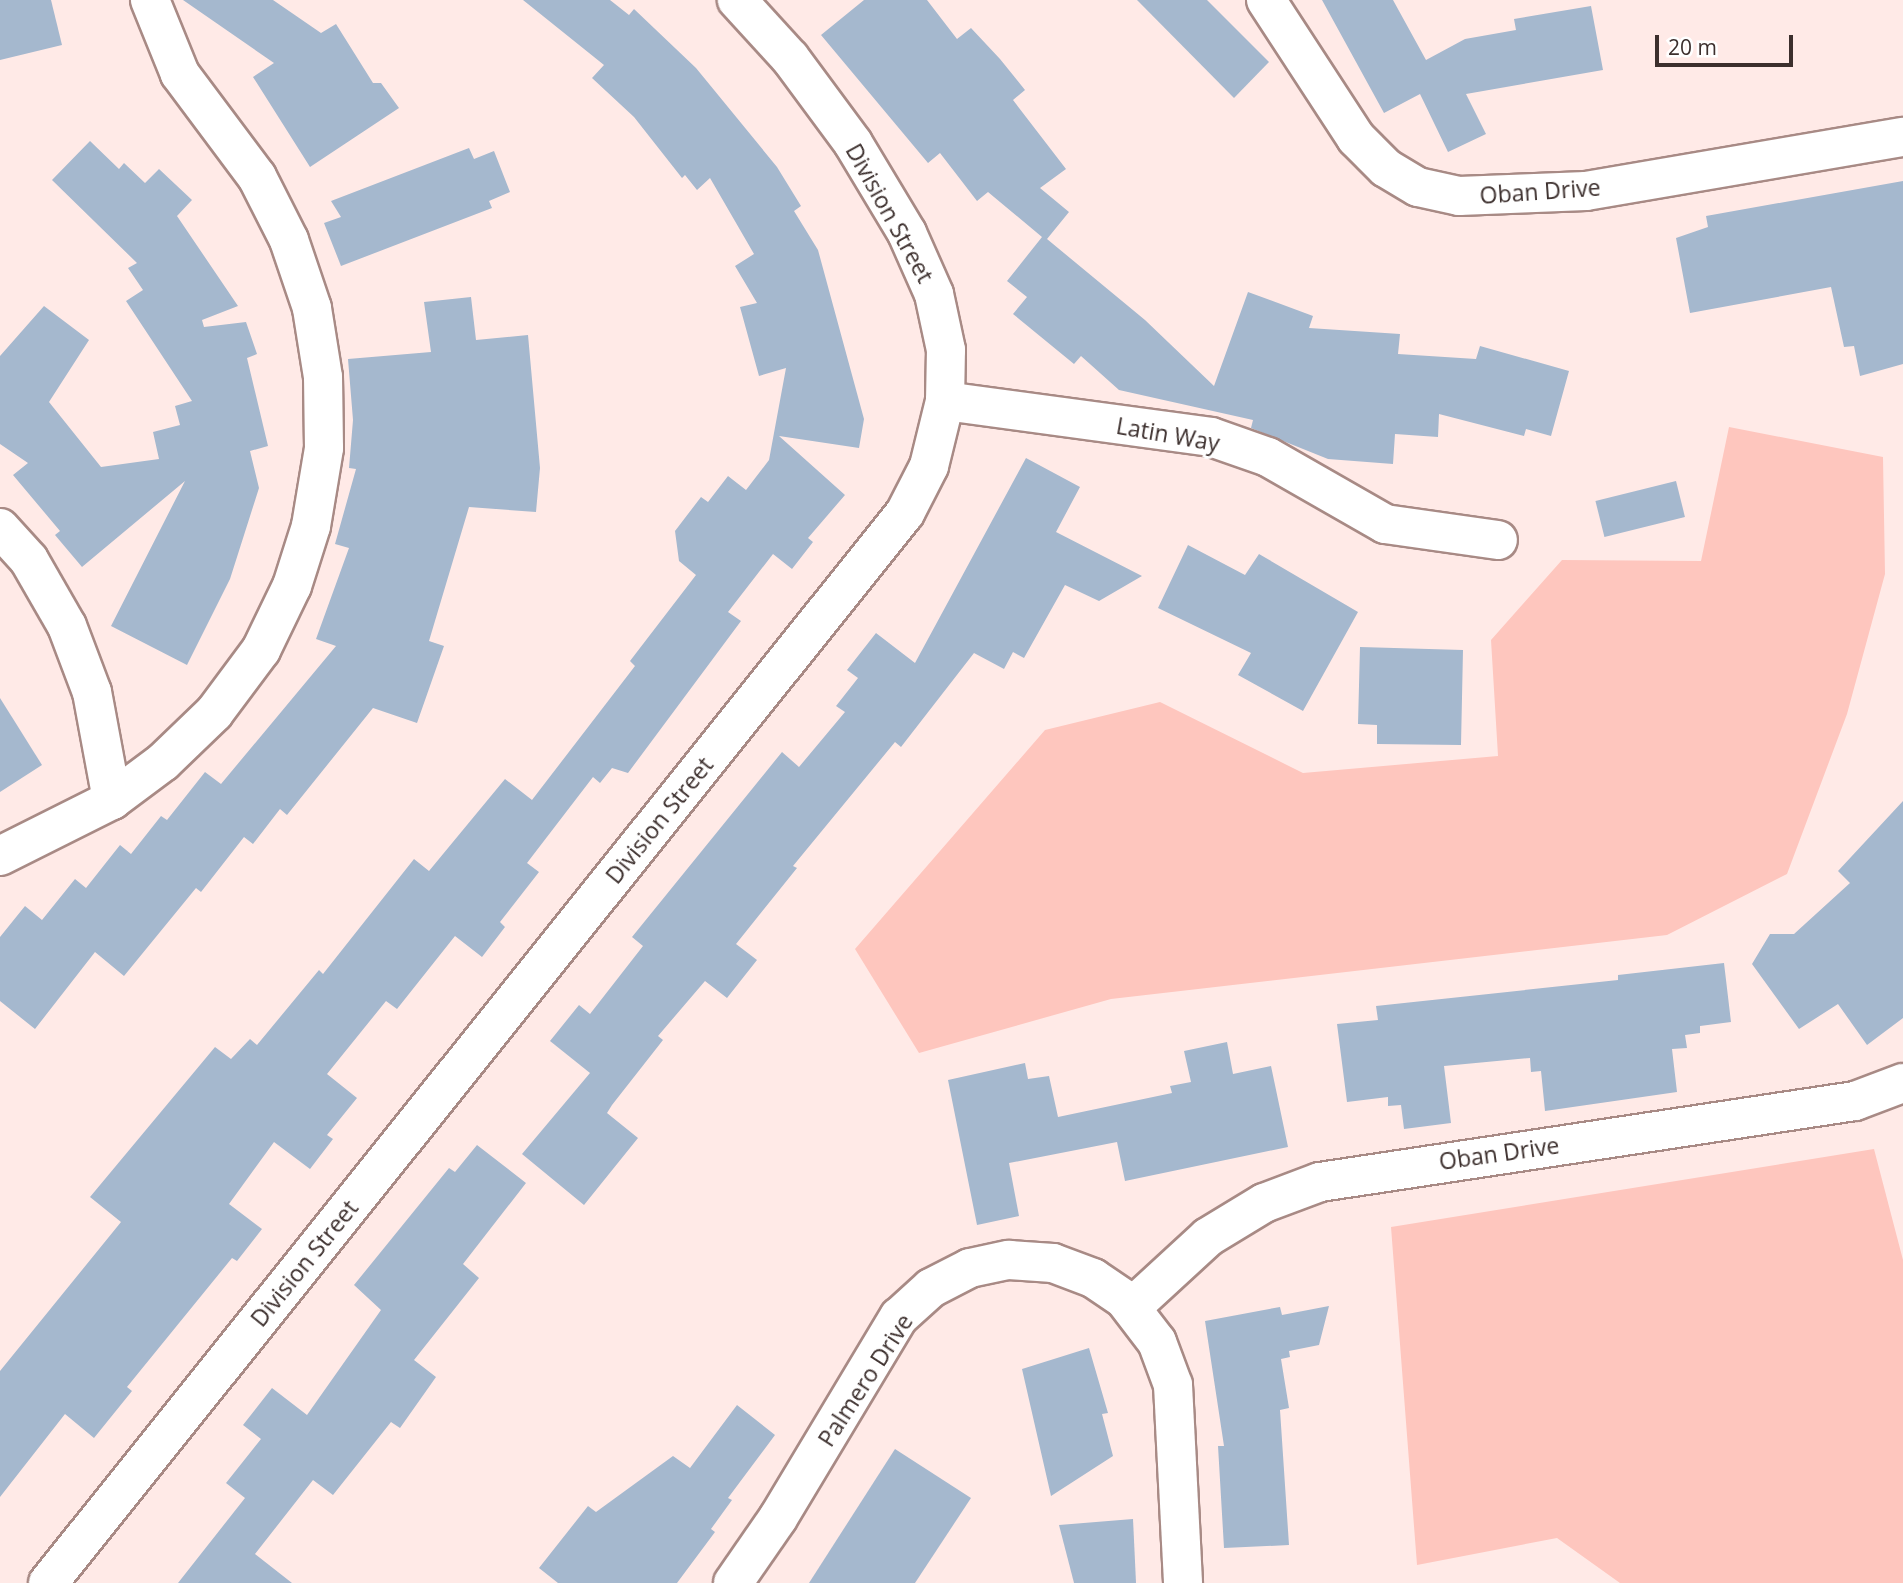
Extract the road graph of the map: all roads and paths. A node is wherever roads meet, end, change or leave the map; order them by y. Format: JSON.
{"nodes":[{"id":1,"x":150,"y":0,"type":"edge"},
{"id":2,"x":737,"y":0,"type":"edge"},
{"id":3,"x":1266,"y":0,"type":"edge"},
{"id":4,"x":1903,"y":137,"type":"edge"},
{"id":5,"x":945,"y":401,"type":"junction"},
{"id":6,"x":0,"y":528,"type":"edge"},
{"id":7,"x":1498,"y":540,"type":"dead end"},
{"id":8,"x":112,"y":800,"type":"junction"},
{"id":9,"x":0,"y":856,"type":"edge"},
{"id":10,"x":1903,"y":1083,"type":"edge"},
{"id":11,"x":1132,"y":1307,"type":"junction"},
{"id":12,"x":48,"y":1583,"type":"edge"},
{"id":13,"x":733,"y":1583,"type":"edge"},
{"id":14,"x":1183,"y":1583,"type":"edge"}],
"edges":[{"from":1,"to":8,"type":"street"},
{"from":2,"to":5,"type":"street","name":"Division Street"},
{"from":3,"to":4,"type":"street","name":"Oban Drive"},
{"from":5,"to":7,"type":"street","name":"Latin Way"},
{"from":5,"to":12,"type":"street","name":"Division Street"},
{"from":6,"to":8,"type":"street"},
{"from":8,"to":9,"type":"street"},
{"from":10,"to":11,"type":"street","name":"Oban Drive"},
{"from":11,"to":13,"type":"street","name":"Palmero Drive"},
{"from":11,"to":14,"type":"street","name":"Palmero Drive"}]}
